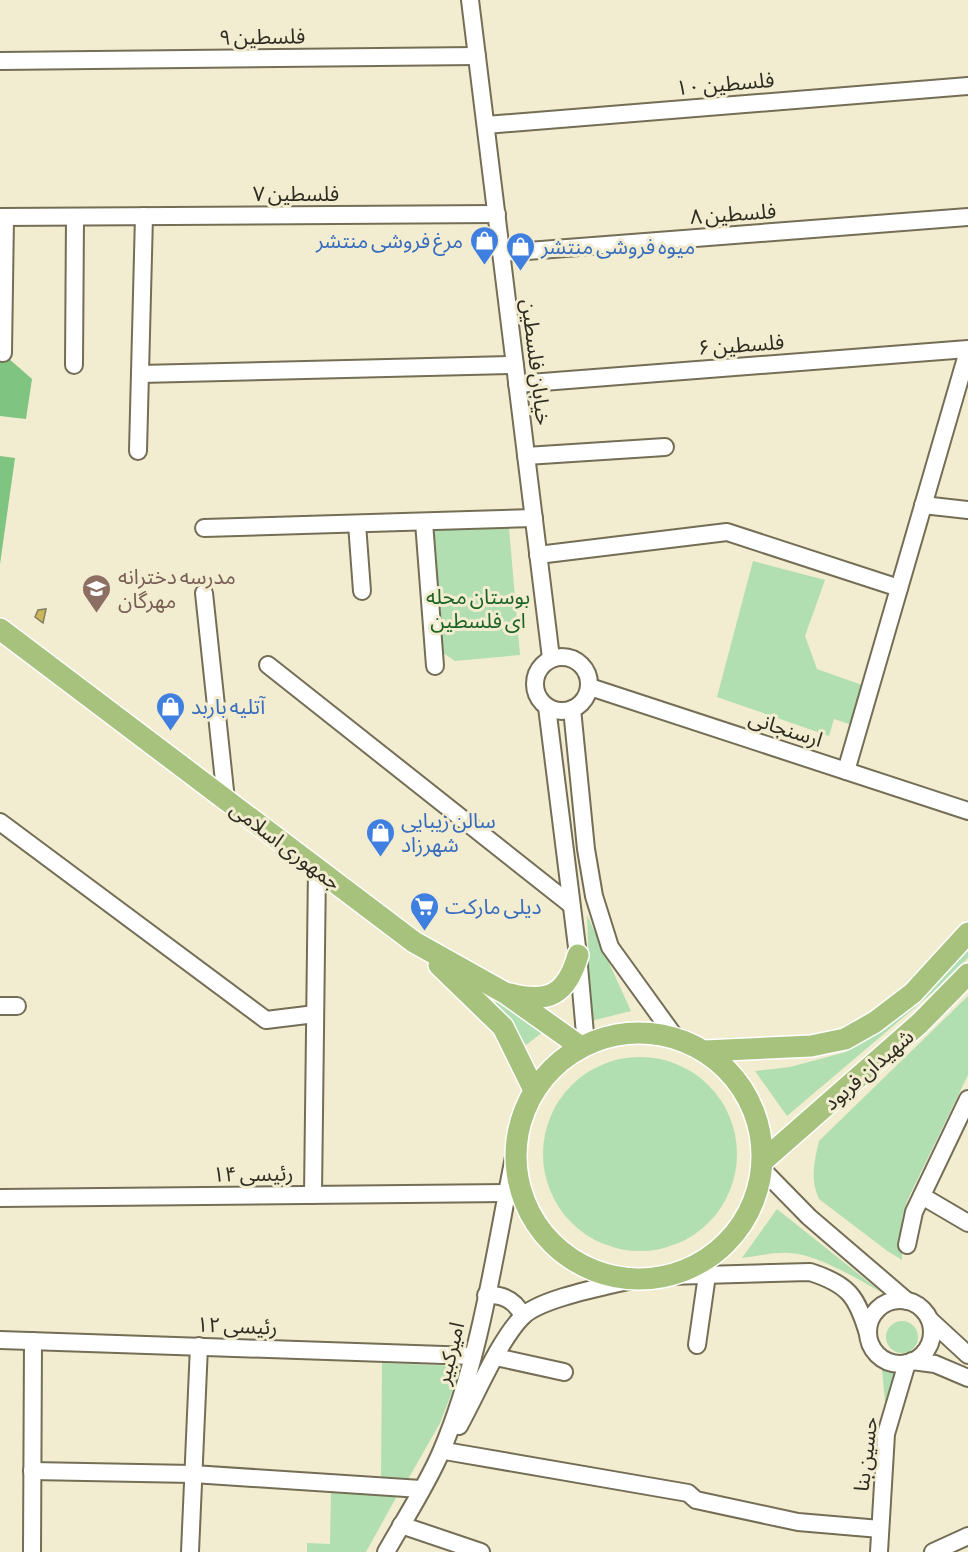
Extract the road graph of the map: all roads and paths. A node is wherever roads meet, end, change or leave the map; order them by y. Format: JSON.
{"nodes":[{"id":1,"x":470,"y":0,"type":"edge"},
{"id":2,"x":477,"y":56,"type":"junction"},
{"id":3,"x":0,"y":61,"type":"edge"},
{"id":4,"x":968,"y":86,"type":"edge"},
{"id":5,"x":486,"y":125,"type":"junction"},
{"id":6,"x":496,"y":214,"type":"junction"},
{"id":7,"x":144,"y":216,"type":"junction"},
{"id":8,"x":3,"y":217,"type":"edge"},
{"id":9,"x":75,"y":217,"type":"junction"},
{"id":10,"x":968,"y":217,"type":"edge"},
{"id":11,"x":501,"y":253,"type":"junction"},
{"id":12,"x":968,"y":350,"type":"edge"},
{"id":13,"x":3,"y":353,"type":"dead end"},
{"id":14,"x":74,"y":365,"type":"dead end"},
{"id":15,"x":515,"y":365,"type":"junction"},
{"id":16,"x":140,"y":374,"type":"junction"},
{"id":17,"x":518,"y":384,"type":"junction"},
{"id":18,"x":666,"y":447,"type":"dead end"},
{"id":19,"x":138,"y":451,"type":"dead end"},
{"id":20,"x":526,"y":456,"type":"junction"},
{"id":21,"x":923,"y":505,"type":"junction"},
{"id":22,"x":968,"y":510,"type":"edge"},
{"id":23,"x":534,"y":519,"type":"junction"},
{"id":24,"x":424,"y":522,"type":"junction"},
{"id":25,"x":357,"y":524,"type":"junction"},
{"id":26,"x":204,"y":528,"type":"dead end"},
{"id":27,"x":538,"y":555,"type":"junction"},
{"id":28,"x":899,"y":588,"type":"junction"},
{"id":29,"x":362,"y":591,"type":"dead end"},
{"id":30,"x":204,"y":593,"type":"dead end"},
{"id":31,"x":0,"y":629,"type":"edge"},
{"id":32,"x":551,"y":658,"type":"junction"},
{"id":33,"x":268,"y":665,"type":"dead end"},
{"id":34,"x":435,"y":666,"type":"dead end"},
{"id":35,"x":590,"y":687,"type":"junction"},
{"id":36,"x":547,"y":707,"type":"junction"},
{"id":37,"x":572,"y":710,"type":"junction"},
{"id":38,"x":846,"y":771,"type":"junction"},
{"id":39,"x":226,"y":800,"type":"junction"},
{"id":40,"x":968,"y":811,"type":"edge"},
{"id":41,"x":0,"y":822,"type":"edge"},
{"id":42,"x":317,"y":868,"type":"junction"},
{"id":43,"x":570,"y":904,"type":"junction"},
{"id":44,"x":968,"y":933,"type":"edge"},
{"id":45,"x":414,"y":942,"type":"junction"},
{"id":46,"x":578,"y":955,"type":"junction"},
{"id":47,"x":968,"y":974,"type":"edge"},
{"id":48,"x":504,"y":993,"type":"junction"},
{"id":49,"x":0,"y":1006,"type":"edge"},
{"id":50,"x":17,"y":1006,"type":"dead end"},
{"id":51,"x":315,"y":1014,"type":"junction"},
{"id":52,"x":675,"y":1037,"type":"junction"},
{"id":53,"x":583,"y":1046,"type":"junction"},
{"id":54,"x":705,"y":1051,"type":"junction"},
{"id":55,"x":534,"y":1090,"type":"junction"},
{"id":56,"x":968,"y":1099,"type":"edge"},
{"id":57,"x":962,"y":1128,"type":"edge"},
{"id":58,"x":515,"y":1152,"type":"junction"},
{"id":59,"x":763,"y":1164,"type":"junction"},
{"id":60,"x":507,"y":1193,"type":"junction"},
{"id":61,"x":313,"y":1195,"type":"junction"},
{"id":62,"x":922,"y":1196,"type":"junction"},
{"id":63,"x":0,"y":1198,"type":"edge"},
{"id":64,"x":968,"y":1222,"type":"edge"},
{"id":65,"x":908,"y":1245,"type":"dead end"},
{"id":66,"x":707,"y":1275,"type":"junction"},
{"id":67,"x":668,"y":1276,"type":"junction"},
{"id":68,"x":636,"y":1279,"type":"junction"},
{"id":69,"x":486,"y":1295,"type":"junction"},
{"id":70,"x":907,"y":1301,"type":"junction"},
{"id":71,"x":523,"y":1316,"type":"junction"},
{"id":72,"x":930,"y":1320,"type":"junction"},
{"id":73,"x":868,"y":1334,"type":"junction"},
{"id":74,"x":0,"y":1340,"type":"edge"},
{"id":75,"x":33,"y":1341,"type":"junction"},
{"id":76,"x":697,"y":1345,"type":"dead end"},
{"id":77,"x":199,"y":1346,"type":"junction"},
{"id":78,"x":968,"y":1355,"type":"edge"},
{"id":79,"x":473,"y":1356,"type":"junction"},
{"id":80,"x":496,"y":1357,"type":"junction"},
{"id":81,"x":909,"y":1362,"type":"junction"},
{"id":82,"x":564,"y":1372,"type":"dead end"},
{"id":83,"x":968,"y":1378,"type":"edge"},
{"id":84,"x":443,"y":1452,"type":"junction"},
{"id":85,"x":32,"y":1471,"type":"junction"},
{"id":86,"x":194,"y":1474,"type":"junction"},
{"id":87,"x":421,"y":1489,"type":"junction"},
{"id":88,"x":401,"y":1525,"type":"junction"},
{"id":89,"x":880,"y":1529,"type":"junction"},
{"id":90,"x":968,"y":1536,"type":"edge"},
{"id":91,"x":32,"y":1552,"type":"edge"},
{"id":92,"x":190,"y":1552,"type":"edge"},
{"id":93,"x":386,"y":1552,"type":"edge"},
{"id":94,"x":481,"y":1552,"type":"edge"},
{"id":95,"x":879,"y":1552,"type":"edge"},
{"id":96,"x":933,"y":1552,"type":"edge"}],
"edges":[{"from":1,"to":2,"type":"street","name":"خیابان فلسطین"},
{"from":2,"to":3,"type":"street","name":"فلسطین ۹"},
{"from":2,"to":5,"type":"street","name":"خیابان فلسطین"},
{"from":4,"to":5,"type":"street","name":"فلسطین ۱۰"},
{"from":5,"to":6,"type":"street","name":"خیابان فلسطین"},
{"from":6,"to":7,"type":"street","name":"فلسطین ۷"},
{"from":6,"to":11,"type":"street","name":"خیابان فلسطین"},
{"from":7,"to":9,"type":"street","name":"فلسطین ۷"},
{"from":7,"to":16,"type":"street"},
{"from":8,"to":9,"type":"street","name":"فلسطین ۷"},
{"from":8,"to":13,"type":"street"},
{"from":9,"to":14,"type":"street"},
{"from":10,"to":11,"type":"street","name":"فلسطین ۸"},
{"from":11,"to":15,"type":"street","name":"خیابان فلسطین"},
{"from":12,"to":17,"type":"street","name":"فلسطین ۶"},
{"from":12,"to":21,"type":"street"},
{"from":15,"to":16,"type":"street"},
{"from":15,"to":17,"type":"street","name":"خیابان فلسطین"},
{"from":16,"to":19,"type":"street"},
{"from":17,"to":20,"type":"street","name":"خیابان فلسطین"},
{"from":18,"to":20,"type":"street"},
{"from":20,"to":23,"type":"street","name":"خیابان فلسطین"},
{"from":21,"to":22,"type":"street"},
{"from":21,"to":28,"type":"street"},
{"from":23,"to":24,"type":"street"},
{"from":23,"to":27,"type":"street","name":"خیابان فلسطین"},
{"from":24,"to":25,"type":"street"},
{"from":24,"to":34,"type":"street"},
{"from":25,"to":26,"type":"street"},
{"from":25,"to":29,"type":"street"},
{"from":27,"to":28,"type":"street"},
{"from":27,"to":32,"type":"street","name":"خیابان فلسطین"},
{"from":28,"to":38,"type":"street"},
{"from":30,"to":39,"type":"street"},
{"from":31,"to":39,"type":"main road","name":"جمهوری اسلامی"},
{"from":32,"to":35,"type":"street"},
{"from":32,"to":36,"type":"street"},
{"from":33,"to":43,"type":"street"},
{"from":35,"to":37,"type":"street"},
{"from":35,"to":38,"type":"street","name":"ارسنجانی"},
{"from":36,"to":37,"type":"street"},
{"from":36,"to":43,"type":"street"},
{"from":37,"to":52,"type":"street"},
{"from":38,"to":40,"type":"street","name":"ارسنجانی"},
{"from":39,"to":42,"type":"main road","name":"جمهوری اسلامی"},
{"from":41,"to":51,"type":"street"},
{"from":42,"to":45,"type":"main road","name":"جمهوری اسلامی"},
{"from":42,"to":51,"type":"street"},
{"from":43,"to":46,"type":"street"},
{"from":44,"to":54,"type":"main road","name":"شهيدان فربود"},
{"from":45,"to":48,"type":"main road","name":"جمهوری اسلامی"},
{"from":45,"to":55,"type":"main road"},
{"from":46,"to":48,"type":"main road"},
{"from":46,"to":53,"type":"street"},
{"from":47,"to":59,"type":"main road","name":"شهيدان فربود"},
{"from":48,"to":53,"type":"main road","name":"جمهوری اسلامی"},
{"from":49,"to":50,"type":"street"},
{"from":51,"to":61,"type":"street"},
{"from":52,"to":53,"type":"main road"},
{"from":52,"to":54,"type":"main road"},
{"from":53,"to":55,"type":"main road"},
{"from":54,"to":59,"type":"main road"},
{"from":55,"to":58,"type":"main road"},
{"from":56,"to":57,"type":"street"},
{"from":57,"to":62,"type":"street"},
{"from":58,"to":60,"type":"street","name":"امیرکبیر"},
{"from":58,"to":68,"type":"main road"},
{"from":59,"to":67,"type":"main road"},
{"from":59,"to":70,"type":"street"},
{"from":60,"to":61,"type":"street","name":"رئیسی ۱۴"},
{"from":60,"to":69,"type":"street","name":"امیرکبیر"},
{"from":61,"to":63,"type":"street","name":"رئیسی ۱۴"},
{"from":62,"to":64,"type":"street"},
{"from":62,"to":65,"type":"street"},
{"from":66,"to":67,"type":"street"},
{"from":66,"to":73,"type":"street"},
{"from":66,"to":76,"type":"street"},
{"from":67,"to":68,"type":"main road"},
{"from":68,"to":71,"type":"street"},
{"from":69,"to":71,"type":"street"},
{"from":69,"to":79,"type":"street","name":"امیرکبیر"},
{"from":70,"to":72,"type":"street"},
{"from":70,"to":73,"type":"street"},
{"from":71,"to":80,"type":"street"},
{"from":72,"to":78,"type":"street"},
{"from":72,"to":81,"type":"street"},
{"from":73,"to":81,"type":"street"},
{"from":74,"to":75,"type":"street","name":"رئیسی ۱۲"},
{"from":75,"to":77,"type":"street","name":"رئیسی ۱۲"},
{"from":75,"to":85,"type":"street"},
{"from":77,"to":79,"type":"street","name":"رئیسی ۱۲"},
{"from":77,"to":86,"type":"street"},
{"from":79,"to":84,"type":"street","name":"امیرکبیر"},
{"from":80,"to":82,"type":"street"},
{"from":80,"to":84,"type":"street"},
{"from":81,"to":83,"type":"street"},
{"from":81,"to":89,"type":"street","name":"حسین بنا"},
{"from":84,"to":87,"type":"street","name":"امیرکبیر"},
{"from":84,"to":89,"type":"street"},
{"from":85,"to":86,"type":"street"},
{"from":85,"to":91,"type":"street"},
{"from":86,"to":87,"type":"street"},
{"from":86,"to":92,"type":"street"},
{"from":87,"to":88,"type":"street","name":"امیرکبیر"},
{"from":88,"to":93,"type":"street","name":"امیرکبیر"},
{"from":88,"to":94,"type":"street"},
{"from":89,"to":95,"type":"street","name":"حسین بنا"},
{"from":90,"to":96,"type":"street"}]}
